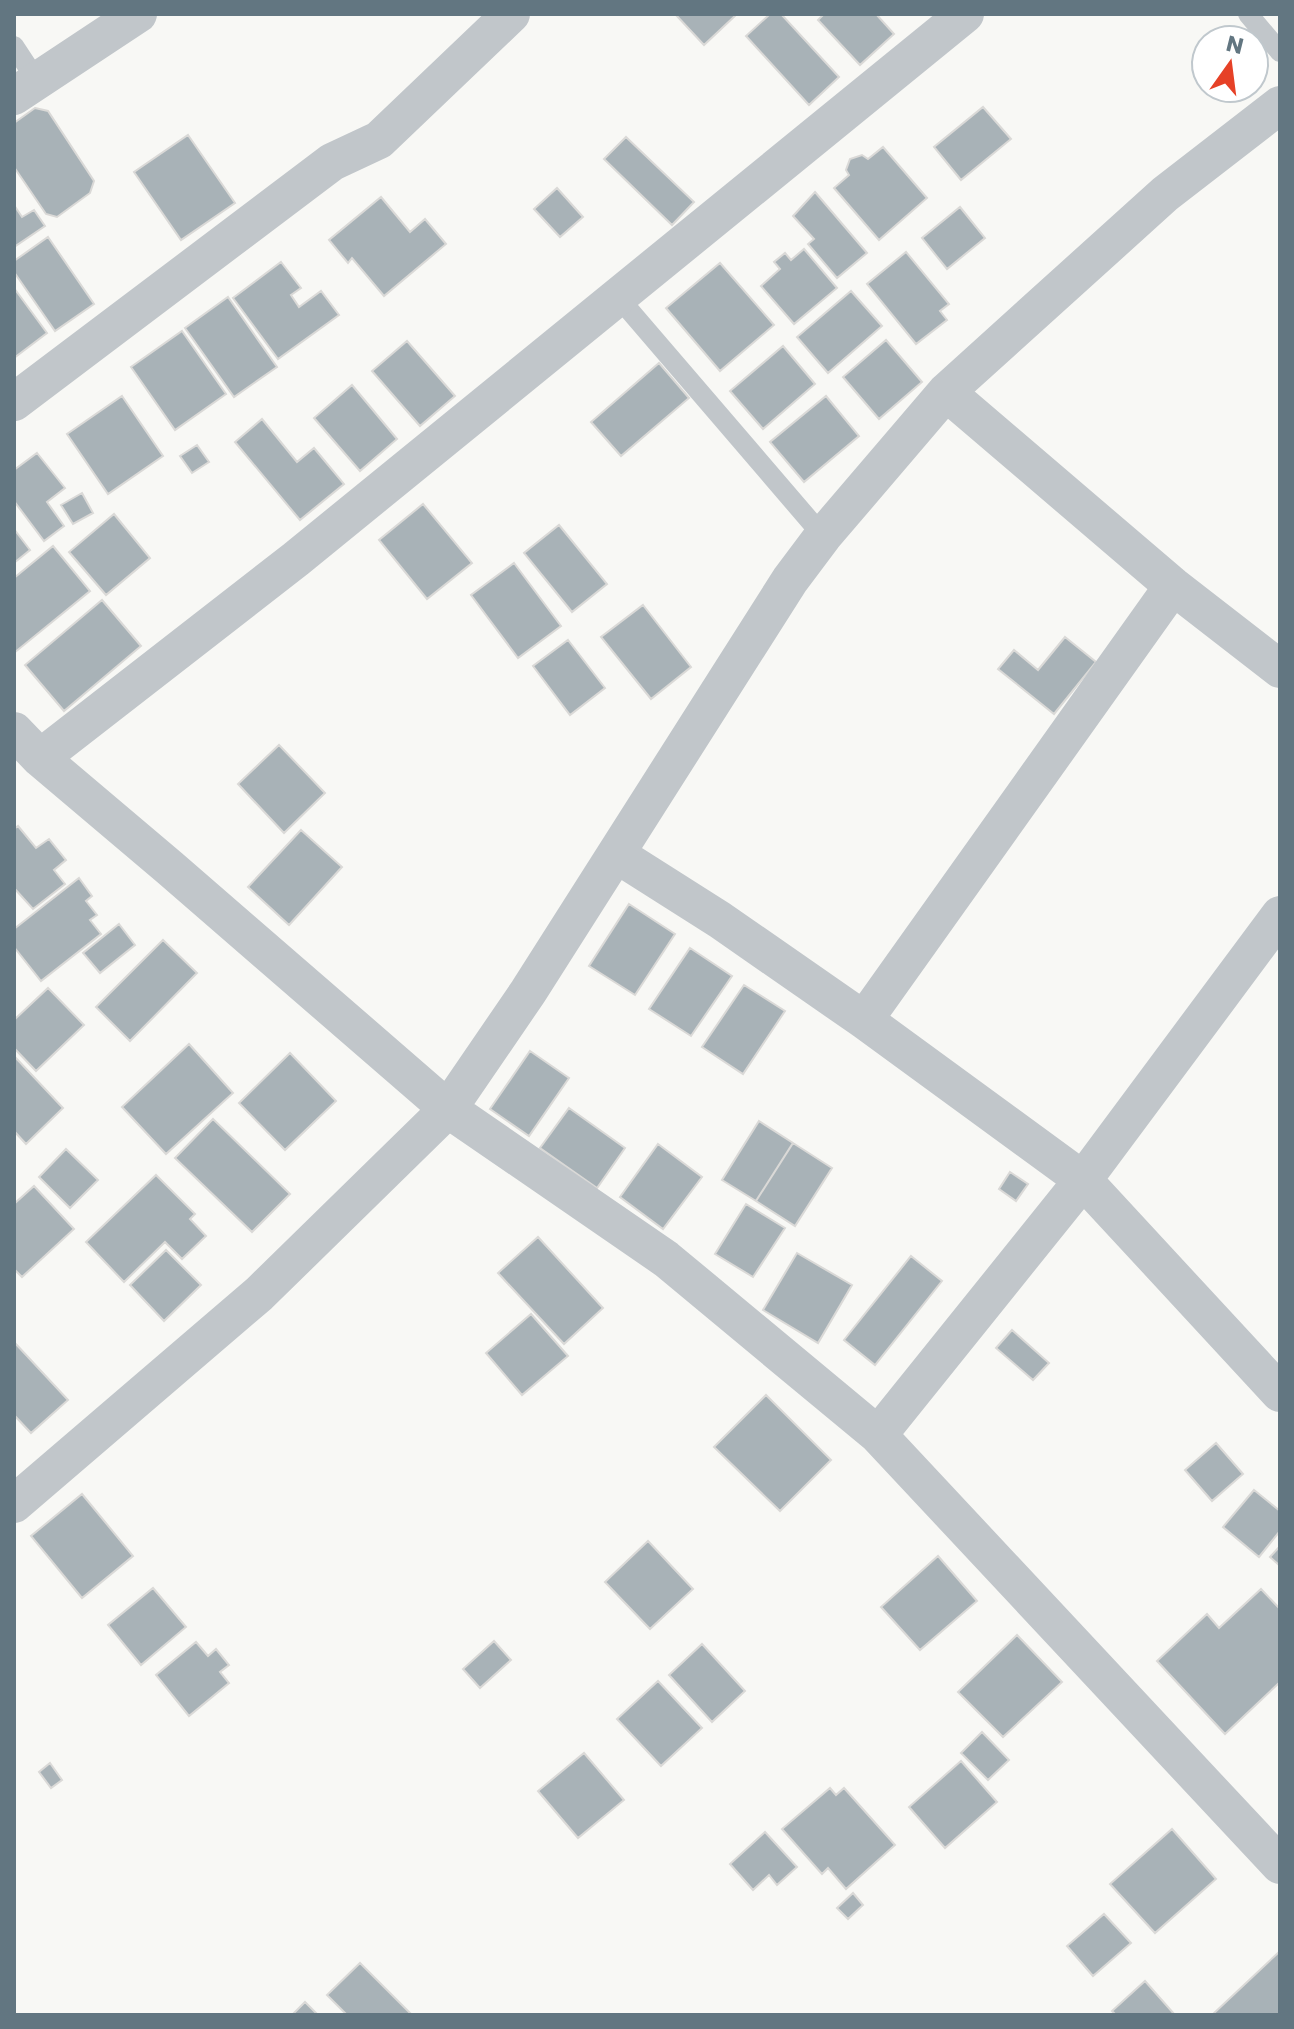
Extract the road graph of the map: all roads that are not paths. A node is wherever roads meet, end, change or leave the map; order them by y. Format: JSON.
{"nodes":[{"id":1,"x":138,"y":14,"type":"edge"},
{"id":2,"x":511,"y":14,"type":"edge"},
{"id":3,"x":965,"y":14,"type":"edge"},
{"id":4,"x":1248,"y":14,"type":"edge"},
{"id":5,"x":14,"y":46,"type":"edge"},
{"id":6,"x":1280,"y":52,"type":"edge"},
{"id":7,"x":25,"y":88,"type":"edge"},
{"id":8,"x":1280,"y":105,"type":"edge"},
{"id":9,"x":618,"y":297,"type":"junction"},
{"id":10,"x":946,"y":392,"type":"junction"},
{"id":11,"x":14,"y":402,"type":"edge"},
{"id":12,"x":823,"y":536,"type":"junction"},
{"id":13,"x":1173,"y":586,"type":"junction"},
{"id":14,"x":1280,"y":669,"type":"edge"},
{"id":15,"x":14,"y":731,"type":"edge"},
{"id":16,"x":40,"y":758,"type":"junction"},
{"id":17,"x":616,"y":854,"type":"junction"},
{"id":18,"x":1280,"y":915,"type":"edge"},
{"id":19,"x":864,"y":1020,"type":"junction"},
{"id":20,"x":448,"y":1109,"type":"junction"},
{"id":21,"x":1083,"y":1180,"type":"junction"},
{"id":22,"x":1275,"y":1375,"type":"edge"},
{"id":23,"x":878,"y":1435,"type":"junction"},
{"id":24,"x":14,"y":1504,"type":"edge"},
{"id":25,"x":1280,"y":1865,"type":"edge"}],
"edges":[{"from":1,"to":7,"type":"street"},
{"from":2,"to":11,"type":"street"},
{"from":3,"to":9,"type":"street"},
{"from":4,"to":6,"type":"lane"},
{"from":5,"to":7,"type":"lane"},
{"from":8,"to":10,"type":"street"},
{"from":9,"to":12,"type":"lane"},
{"from":9,"to":16,"type":"street"},
{"from":10,"to":12,"type":"street"},
{"from":10,"to":13,"type":"street"},
{"from":12,"to":17,"type":"street"},
{"from":13,"to":14,"type":"street"},
{"from":13,"to":19,"type":"street"},
{"from":15,"to":16,"type":"street"},
{"from":16,"to":20,"type":"street"},
{"from":17,"to":19,"type":"street"},
{"from":17,"to":20,"type":"street"},
{"from":18,"to":21,"type":"street"},
{"from":19,"to":21,"type":"street"},
{"from":20,"to":23,"type":"street"},
{"from":20,"to":24,"type":"street"},
{"from":21,"to":22,"type":"street"},
{"from":21,"to":23,"type":"street"},
{"from":23,"to":25,"type":"street"}]}
